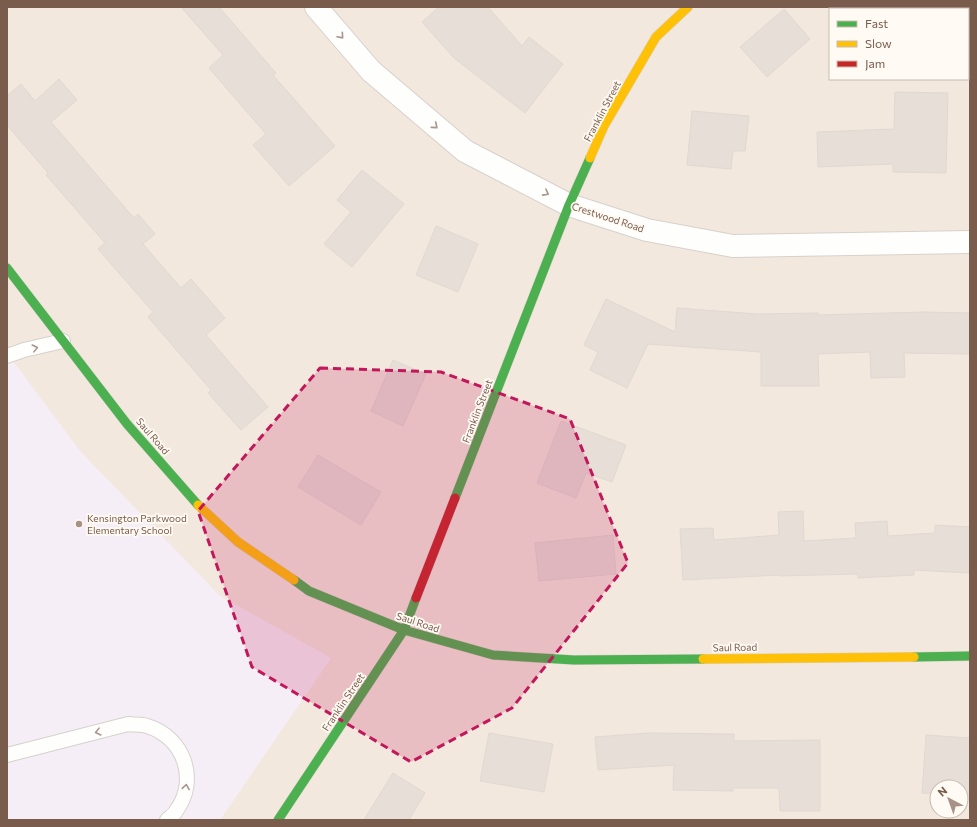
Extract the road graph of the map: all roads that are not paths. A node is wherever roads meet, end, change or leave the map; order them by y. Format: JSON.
{"nodes":[{"id":1,"x":316,"y":7,"type":"edge"},
{"id":2,"x":688,"y":7,"type":"edge"},
{"id":3,"x":569,"y":205,"type":"junction"},
{"id":4,"x":970,"y":242,"type":"edge"},
{"id":5,"x":7,"y":268,"type":"edge"},
{"id":6,"x":63,"y":341,"type":"junction"},
{"id":7,"x":7,"y":356,"type":"edge"},
{"id":8,"x":404,"y":630,"type":"junction"},
{"id":9,"x":970,"y":656,"type":"edge"},
{"id":10,"x":7,"y":755,"type":"edge"},
{"id":11,"x":167,"y":820,"type":"edge"},
{"id":12,"x":278,"y":820,"type":"edge"}],
"edges":[{"from":1,"to":3,"type":"street","name":"Crestwood Road","one_way":true},
{"from":2,"to":3,"type":"street","name":"Franklin Street"},
{"from":3,"to":4,"type":"street","name":"Crestwood Road"},
{"from":3,"to":8,"type":"street","name":"Franklin Street"},
{"from":5,"to":6,"type":"street","name":"Saul Road"},
{"from":7,"to":6,"type":"lane","one_way":true},
{"from":6,"to":8,"type":"street","name":"Saul Road"},
{"from":8,"to":9,"type":"street","name":"Saul Road"},
{"from":8,"to":12,"type":"street","name":"Franklin Street"},
{"from":11,"to":10,"type":"lane","one_way":true}]}
